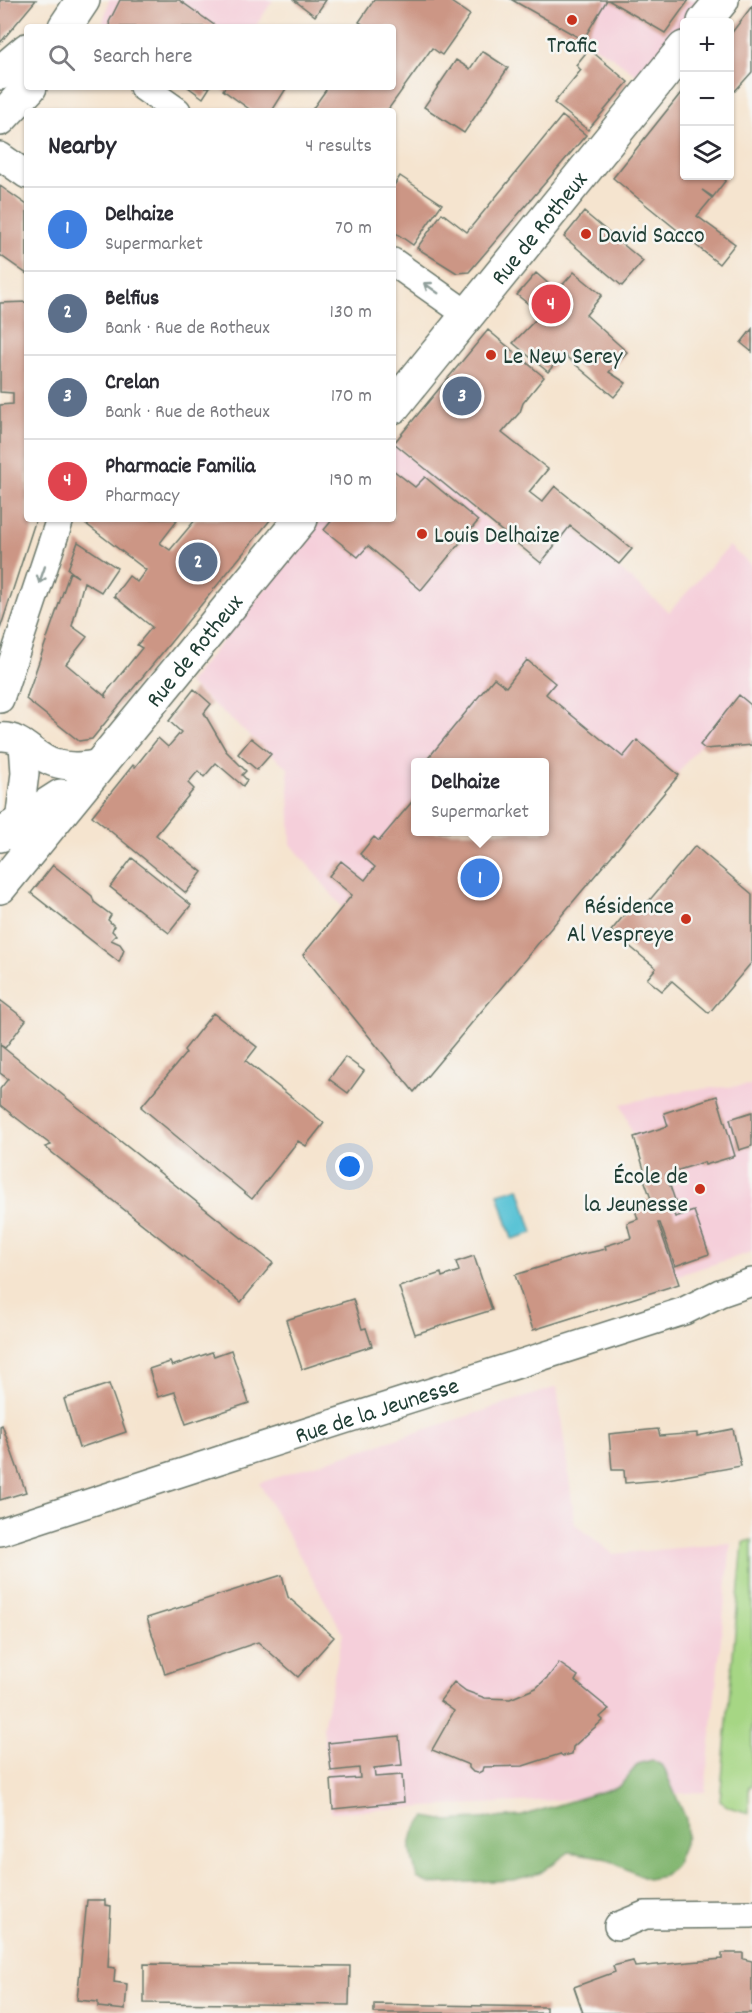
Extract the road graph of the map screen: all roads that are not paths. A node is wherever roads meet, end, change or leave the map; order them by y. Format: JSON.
{"nodes":[{"id":1,"x":83,"y":0,"type":"edge"},
{"id":2,"x":722,"y":0,"type":"edge"},
{"id":3,"x":707,"y":18,"type":"edge"},
{"id":4,"x":67,"y":24,"type":"edge"},
{"id":5,"x":24,"y":53,"type":"edge"},
{"id":6,"x":680,"y":53,"type":"edge"},
{"id":7,"x":0,"y":73,"type":"edge"},
{"id":8,"x":27,"y":90,"type":"edge"},
{"id":9,"x":147,"y":90,"type":"edge"},
{"id":10,"x":173,"y":108,"type":"edge"},
{"id":11,"x":0,"y":119,"type":"edge"},
{"id":12,"x":0,"y":156,"type":"edge"},
{"id":13,"x":24,"y":173,"type":"edge"},
{"id":14,"x":396,"y":264,"type":"edge"},
{"id":15,"x":468,"y":315,"type":"junction"},
{"id":16,"x":396,"y":403,"type":"edge"},
{"id":17,"x":59,"y":522,"type":"edge"},
{"id":18,"x":299,"y":522,"type":"edge"},
{"id":19,"x":0,"y":699,"type":"edge"},
{"id":20,"x":12,"y":741,"type":"edge"},
{"id":21,"x":93,"y":772,"type":"junction"},
{"id":22,"x":9,"y":830,"type":"edge"},
{"id":23,"x":3,"y":878,"type":"edge"},
{"id":24,"x":752,"y":1282,"type":"edge"},
{"id":25,"x":0,"y":1532,"type":"edge"},
{"id":26,"x":752,"y":1914,"type":"edge"},
{"id":27,"x":618,"y":1926,"type":"dead end"}],
"edges":[{"from":1,"to":4,"type":"street"},
{"from":2,"to":3,"type":"street"},
{"from":5,"to":7,"type":"street"},
{"from":6,"to":15,"type":"street","name":"Rue de Rotheux"},
{"from":8,"to":11,"type":"street"},
{"from":9,"to":10,"type":"street"},
{"from":12,"to":13,"type":"street"},
{"from":15,"to":14,"type":"street","one_way":true},
{"from":15,"to":16,"type":"street","name":"Rue de Rotheux"},
{"from":17,"to":19,"type":"street","one_way":true},
{"from":18,"to":21,"type":"street","name":"Rue de Rotheux"},
{"from":20,"to":21,"type":"street"},
{"from":20,"to":22,"type":"street"},
{"from":21,"to":22,"type":"street"},
{"from":21,"to":23,"type":"street","name":"Rue de Rotheux"},
{"from":22,"to":23,"type":"street"},
{"from":24,"to":25,"type":"street","name":"Rue de la Jeunesse"},
{"from":26,"to":27,"type":"street"}]}
